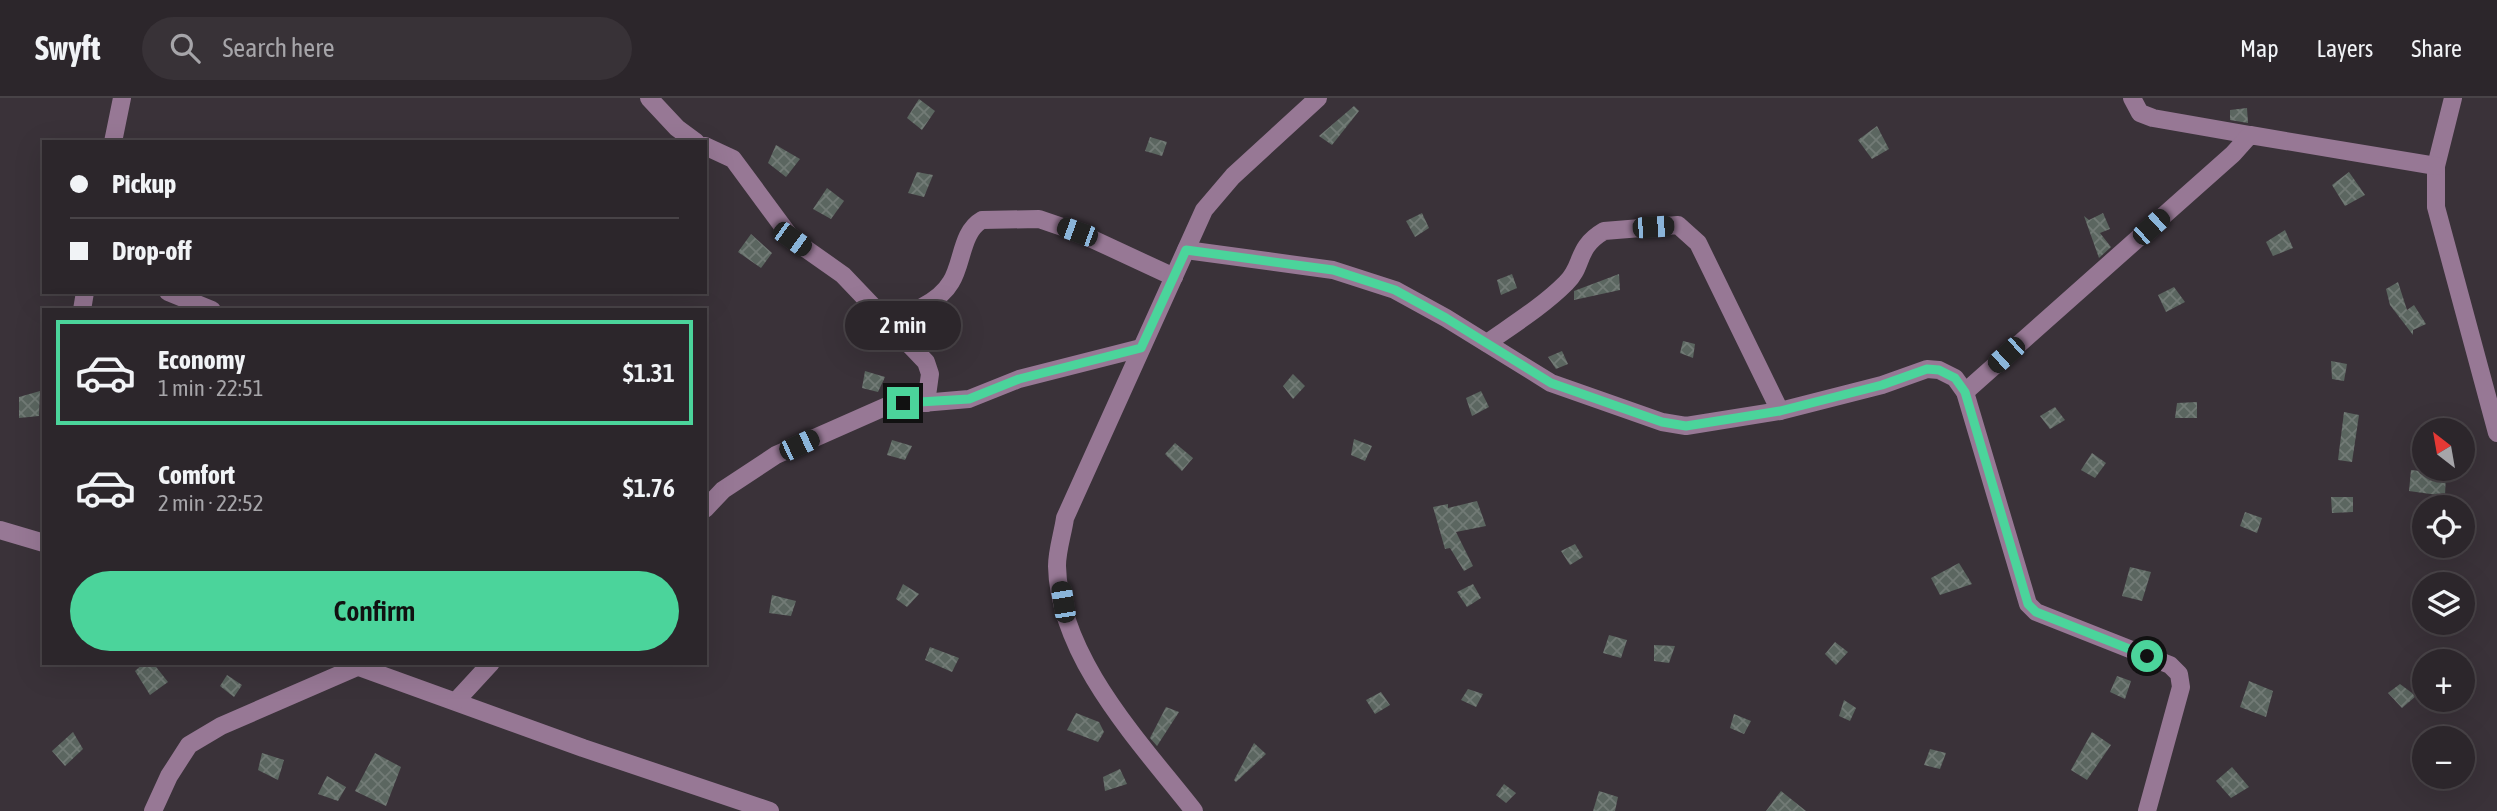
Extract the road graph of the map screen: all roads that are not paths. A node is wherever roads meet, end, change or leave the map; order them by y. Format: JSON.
{"nodes":[{"id":1,"x":122,"y":98,"type":"edge"},
{"id":2,"x":649,"y":98,"type":"edge"},
{"id":3,"x":1318,"y":98,"type":"edge"},
{"id":4,"x":2132,"y":98,"type":"edge"},
{"id":5,"x":2453,"y":98,"type":"edge"},
{"id":6,"x":2250,"y":135,"type":"junction"},
{"id":7,"x":113,"y":140,"type":"edge"},
{"id":8,"x":693,"y":140,"type":"edge"},
{"id":9,"x":707,"y":147,"type":"edge"},
{"id":10,"x":2436,"y":166,"type":"junction"},
{"id":11,"x":1186,"y":250,"type":"junction"},
{"id":12,"x":1174,"y":277,"type":"junction"},
{"id":13,"x":173,"y":294,"type":"edge"},
{"id":14,"x":207,"y":308,"type":"edge"},
{"id":15,"x":887,"y":321,"type":"junction"},
{"id":16,"x":1487,"y":343,"type":"junction"},
{"id":17,"x":1141,"y":348,"type":"junction"},
{"id":18,"x":1965,"y":392,"type":"junction"},
{"id":19,"x":926,"y":403,"type":"junction"},
{"id":20,"x":1780,"y":411,"type":"junction"},
{"id":21,"x":2497,"y":433,"type":"edge"},
{"id":22,"x":707,"y":507,"type":"edge"},
{"id":23,"x":0,"y":530,"type":"edge"},
{"id":24,"x":42,"y":542,"type":"edge"},
{"id":25,"x":353,"y":665,"type":"edge"},
{"id":26,"x":489,"y":665,"type":"edge"},
{"id":27,"x":456,"y":701,"type":"junction"},
{"id":28,"x":153,"y":811,"type":"edge"},
{"id":29,"x":770,"y":811,"type":"edge"},
{"id":30,"x":1194,"y":811,"type":"edge"},
{"id":31,"x":2147,"y":811,"type":"edge"}],
"edges":[{"from":1,"to":7,"type":"street"},
{"from":2,"to":8,"type":"street"},
{"from":3,"to":11,"type":"street"},
{"from":4,"to":6,"type":"street"},
{"from":5,"to":10,"type":"street"},
{"from":6,"to":10,"type":"street"},
{"from":6,"to":18,"type":"street"},
{"from":9,"to":15,"type":"street"},
{"from":10,"to":21,"type":"street"},
{"from":11,"to":12,"type":"street"},
{"from":11,"to":16,"type":"street"},
{"from":12,"to":15,"type":"street"},
{"from":12,"to":17,"type":"street"},
{"from":13,"to":14,"type":"street"},
{"from":15,"to":19,"type":"street"},
{"from":16,"to":20,"type":"street"},
{"from":16,"to":20,"type":"street"},
{"from":17,"to":19,"type":"street"},
{"from":17,"to":30,"type":"street"},
{"from":18,"to":20,"type":"street"},
{"from":18,"to":31,"type":"street"},
{"from":19,"to":22,"type":"street"},
{"from":23,"to":24,"type":"street"},
{"from":25,"to":27,"type":"street"},
{"from":25,"to":28,"type":"street"},
{"from":26,"to":27,"type":"street"},
{"from":27,"to":29,"type":"street"}]}
